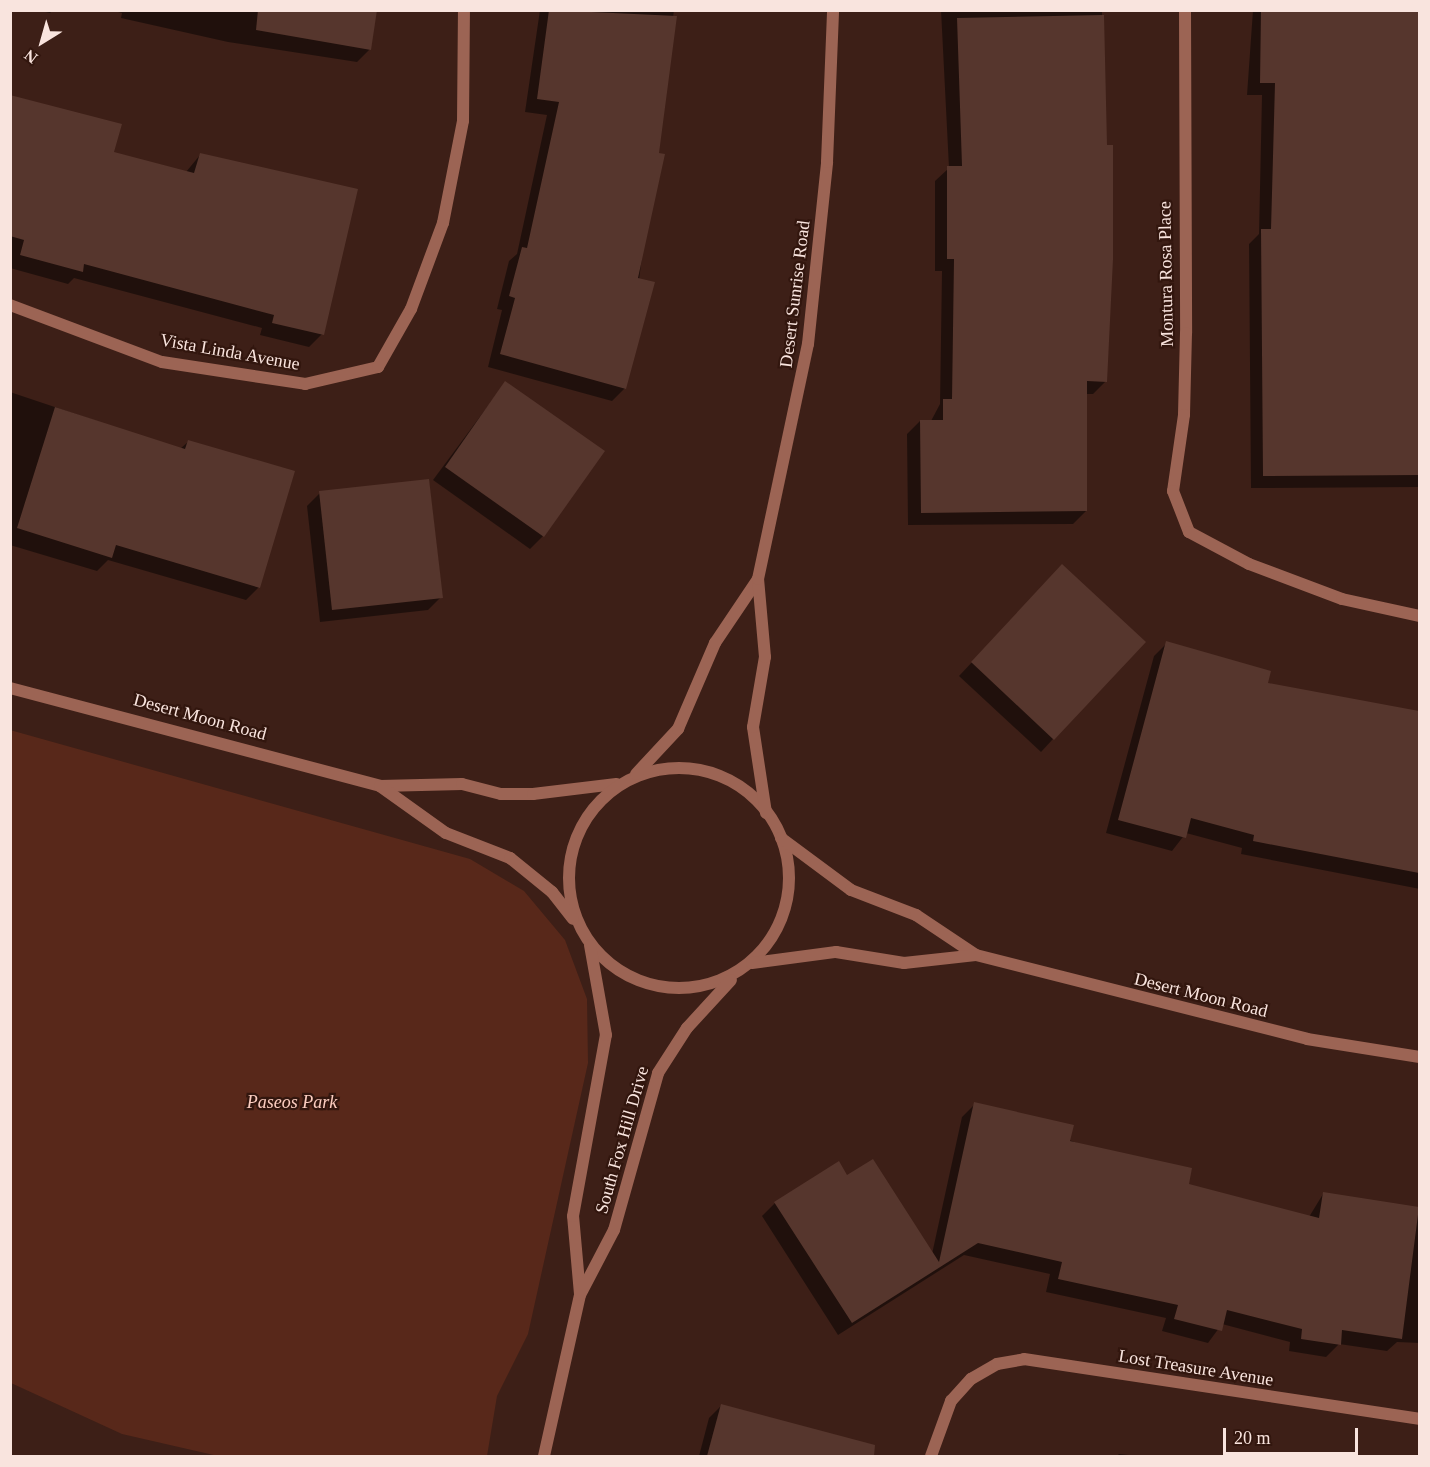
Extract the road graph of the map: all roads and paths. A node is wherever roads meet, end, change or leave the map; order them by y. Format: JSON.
{"nodes":[{"id":1,"x":464,"y":10,"type":"edge"},
{"id":2,"x":833,"y":10,"type":"edge"},
{"id":3,"x":1185,"y":10,"type":"edge"},
{"id":4,"x":10,"y":305,"type":"edge"},
{"id":5,"x":758,"y":579,"type":"junction"},
{"id":6,"x":1419,"y":616,"type":"edge"},
{"id":7,"x":10,"y":688,"type":"edge"},
{"id":8,"x":635,"y":775,"type":"junction"},
{"id":9,"x":618,"y":784,"type":"junction"},
{"id":10,"x":380,"y":786,"type":"junction"},
{"id":11,"x":766,"y":813,"type":"junction"},
{"id":12,"x":781,"y":838,"type":"junction"},
{"id":13,"x":581,"y":930,"type":"junction"},
{"id":14,"x":590,"y":944,"type":"junction"},
{"id":15,"x":976,"y":955,"type":"junction"},
{"id":16,"x":752,"y":963,"type":"junction"},
{"id":17,"x":735,"y":975,"type":"junction"},
{"id":18,"x":1419,"y":1057,"type":"edge"},
{"id":19,"x":580,"y":1295,"type":"junction"},
{"id":20,"x":1419,"y":1419,"type":"edge"},
{"id":21,"x":544,"y":1456,"type":"edge"},
{"id":22,"x":931,"y":1456,"type":"edge"}],
"edges":[{"from":1,"to":4,"type":"street","name":"Vista Linda Avenue"},
{"from":2,"to":5,"type":"street","name":"Desert Sunrise Road"},
{"from":3,"to":6,"type":"street","name":"Montura Rosa Place"},
{"from":5,"to":8,"type":"street","name":"Desert Sunrise Road"},
{"from":5,"to":11,"type":"street","name":"Desert Sunrise Road"},
{"from":7,"to":10,"type":"street","name":"Desert Moon Road"},
{"from":8,"to":9,"type":"street"},
{"from":8,"to":11,"type":"street"},
{"from":9,"to":10,"type":"street","name":"Desert Moon Road"},
{"from":9,"to":13,"type":"street"},
{"from":10,"to":13,"type":"street","name":"Desert Moon Road"},
{"from":11,"to":12,"type":"street"},
{"from":12,"to":15,"type":"street","name":"Desert Moon Road"},
{"from":12,"to":16,"type":"street"},
{"from":13,"to":14,"type":"street"},
{"from":14,"to":17,"type":"street"},
{"from":14,"to":19,"type":"street","name":"South Fox Hill Drive"},
{"from":15,"to":16,"type":"street","name":"Desert Moon Road"},
{"from":15,"to":18,"type":"street","name":"Desert Moon Road"},
{"from":16,"to":17,"type":"street"},
{"from":17,"to":19,"type":"street","name":"South Fox Hill Drive"},
{"from":19,"to":21,"type":"street","name":"South Fox Hill Drive"},
{"from":20,"to":22,"type":"street","name":"Lost Treasure Avenue"}]}
